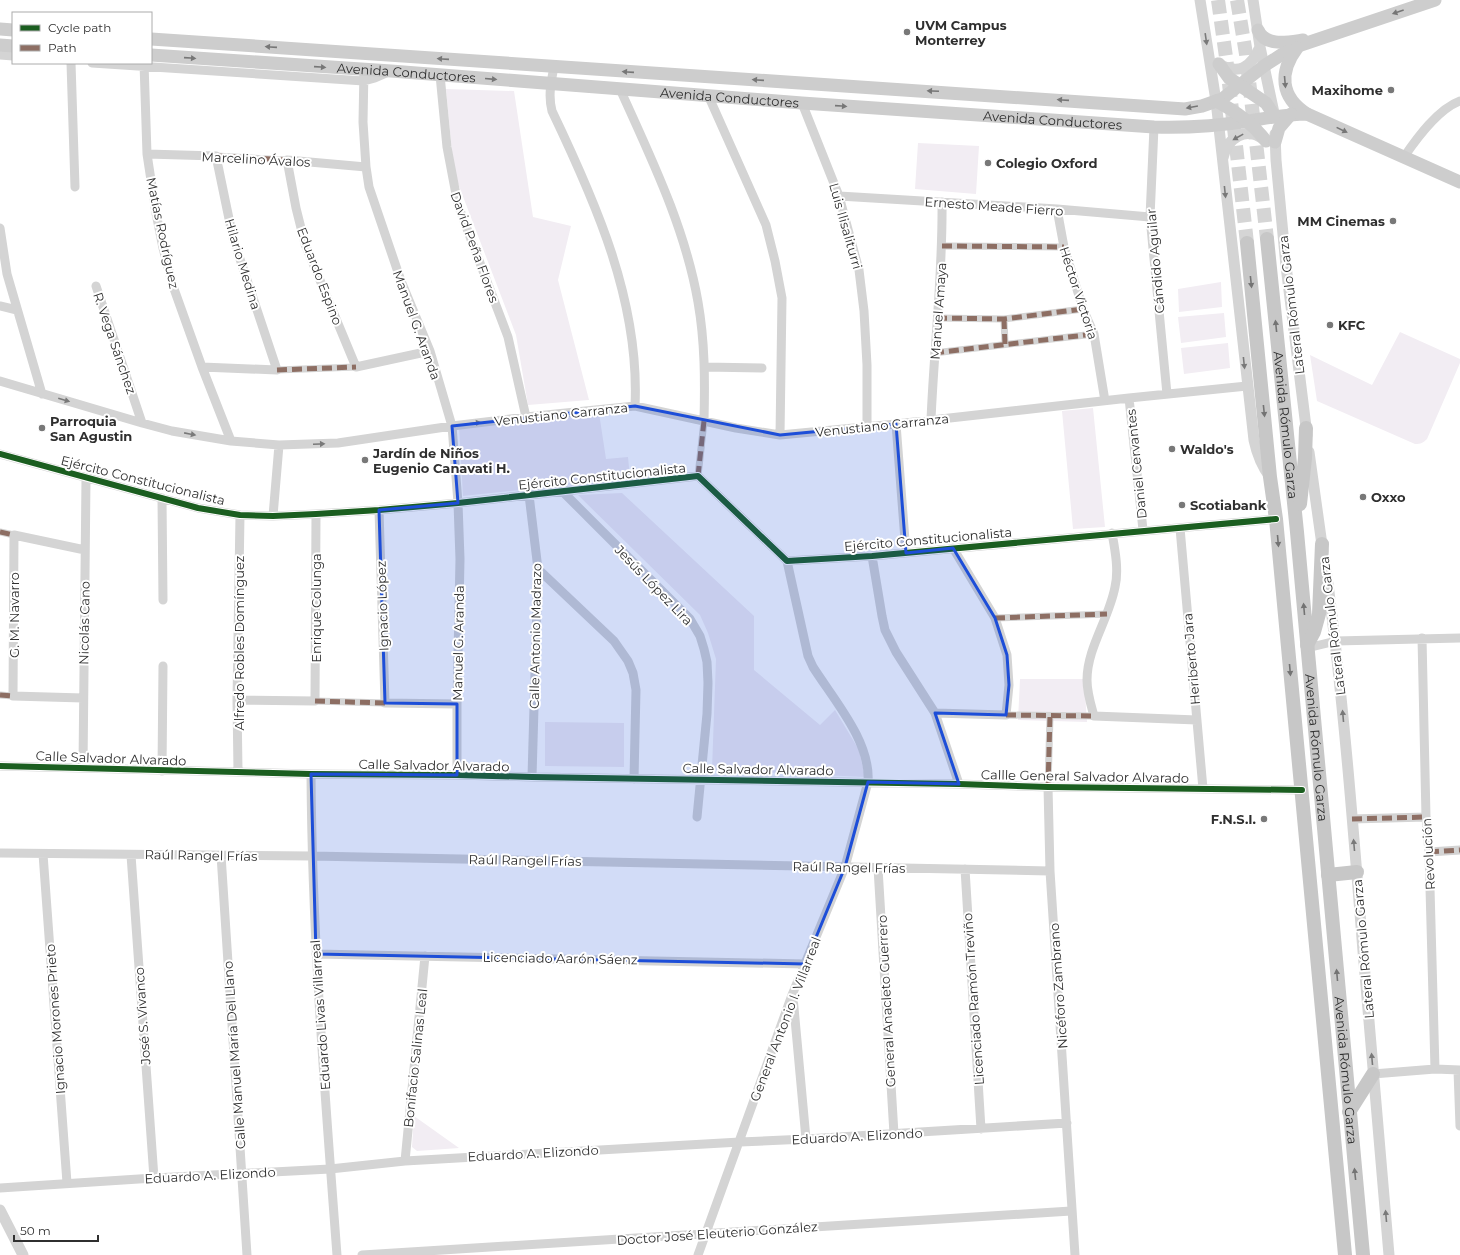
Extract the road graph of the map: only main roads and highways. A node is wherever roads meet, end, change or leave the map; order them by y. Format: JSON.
{"nodes":[{"id":1,"x":1435,"y":0,"type":"edge"},
{"id":2,"x":0,"y":29,"type":"edge"},
{"id":3,"x":12,"y":30,"type":"edge"},
{"id":4,"x":1258,"y":30,"type":"road end"},
{"id":5,"x":1322,"y":38,"type":"junction"},
{"id":6,"x":152,"y":39,"type":"edge"},
{"id":7,"x":0,"y":45,"type":"edge"},
{"id":8,"x":12,"y":46,"type":"edge"},
{"id":9,"x":1298,"y":46,"type":"junction"},
{"id":10,"x":152,"y":55,"type":"edge"},
{"id":11,"x":1214,"y":61,"type":"road end"},
{"id":12,"x":1240,"y":86,"type":"junction"},
{"id":13,"x":1216,"y":101,"type":"junction"},
{"id":14,"x":1292,"y":114,"type":"junction"},
{"id":15,"x":1307,"y":114,"type":"junction"},
{"id":16,"x":1275,"y":117,"type":"junction"},
{"id":17,"x":1248,"y":121,"type":"junction"},
{"id":18,"x":1460,"y":182,"type":"edge"},
{"id":19,"x":1267,"y":240,"type":"tunnel mouth"},
{"id":20,"x":1247,"y":243,"type":"tunnel mouth"},
{"id":21,"x":1306,"y":428,"type":"road end"},
{"id":22,"x":1297,"y":532,"type":"junction"},
{"id":23,"x":1322,"y":544,"type":"road end"},
{"id":24,"x":1307,"y":647,"type":"junction"},
{"id":25,"x":1357,"y":872,"type":"road end"},
{"id":26,"x":1328,"y":875,"type":"junction"},
{"id":27,"x":1373,"y":1074,"type":"road end"},
{"id":28,"x":1349,"y":1112,"type":"junction"},
{"id":29,"x":1345,"y":1255,"type":"edge"},
{"id":30,"x":1363,"y":1255,"type":"edge"}],
"edges":[{"from":1,"to":5,"type":"main road","one_way":true},
{"from":2,"to":3,"type":"main road"},
{"from":4,"to":5,"type":"main road"},
{"from":5,"to":9,"type":"main road","name":"Avenida Conductores"},
{"from":13,"to":6,"type":"main road","name":"Avenida Conductores","one_way":true},
{"from":7,"to":8,"type":"main road"},
{"from":9,"to":12,"type":"main road","name":"Avenida Conductores"},
{"from":9,"to":15,"type":"main road","one_way":true},
{"from":10,"to":17,"type":"main road","name":"Avenida Conductores","one_way":true},
{"from":11,"to":12,"type":"main road"},
{"from":12,"to":13,"type":"main road","name":"Avenida Conductores"},
{"from":12,"to":16,"type":"main road"},
{"from":13,"to":17,"type":"main road"},
{"from":14,"to":15,"type":"main road","name":"Avenida Conductores"},
{"from":14,"to":16,"type":"main road","name":"Avenida Conductores"},
{"from":14,"to":17,"type":"main road"},
{"from":15,"to":18,"type":"main road","one_way":true},
{"from":16,"to":17,"type":"main road","name":"Avenida Conductores"},
{"from":22,"to":19,"type":"main road","name":"Avenida Rómulo Garza","one_way":true},
{"from":20,"to":29,"type":"main road","name":"Avenida Rómulo Garza","one_way":true},
{"from":21,"to":22,"type":"main road"},
{"from":24,"to":22,"type":"main road","name":"Avenida Rómulo Garza","one_way":true},
{"from":23,"to":24,"type":"main road"},
{"from":24,"to":26,"type":"main road","name":"Avenida Rómulo Garza"},
{"from":25,"to":26,"type":"main road"},
{"from":28,"to":26,"type":"main road","name":"Avenida Rómulo Garza","one_way":true},
{"from":27,"to":28,"type":"main road"},
{"from":30,"to":28,"type":"main road","name":"Avenida Rómulo Garza","one_way":true}]}
